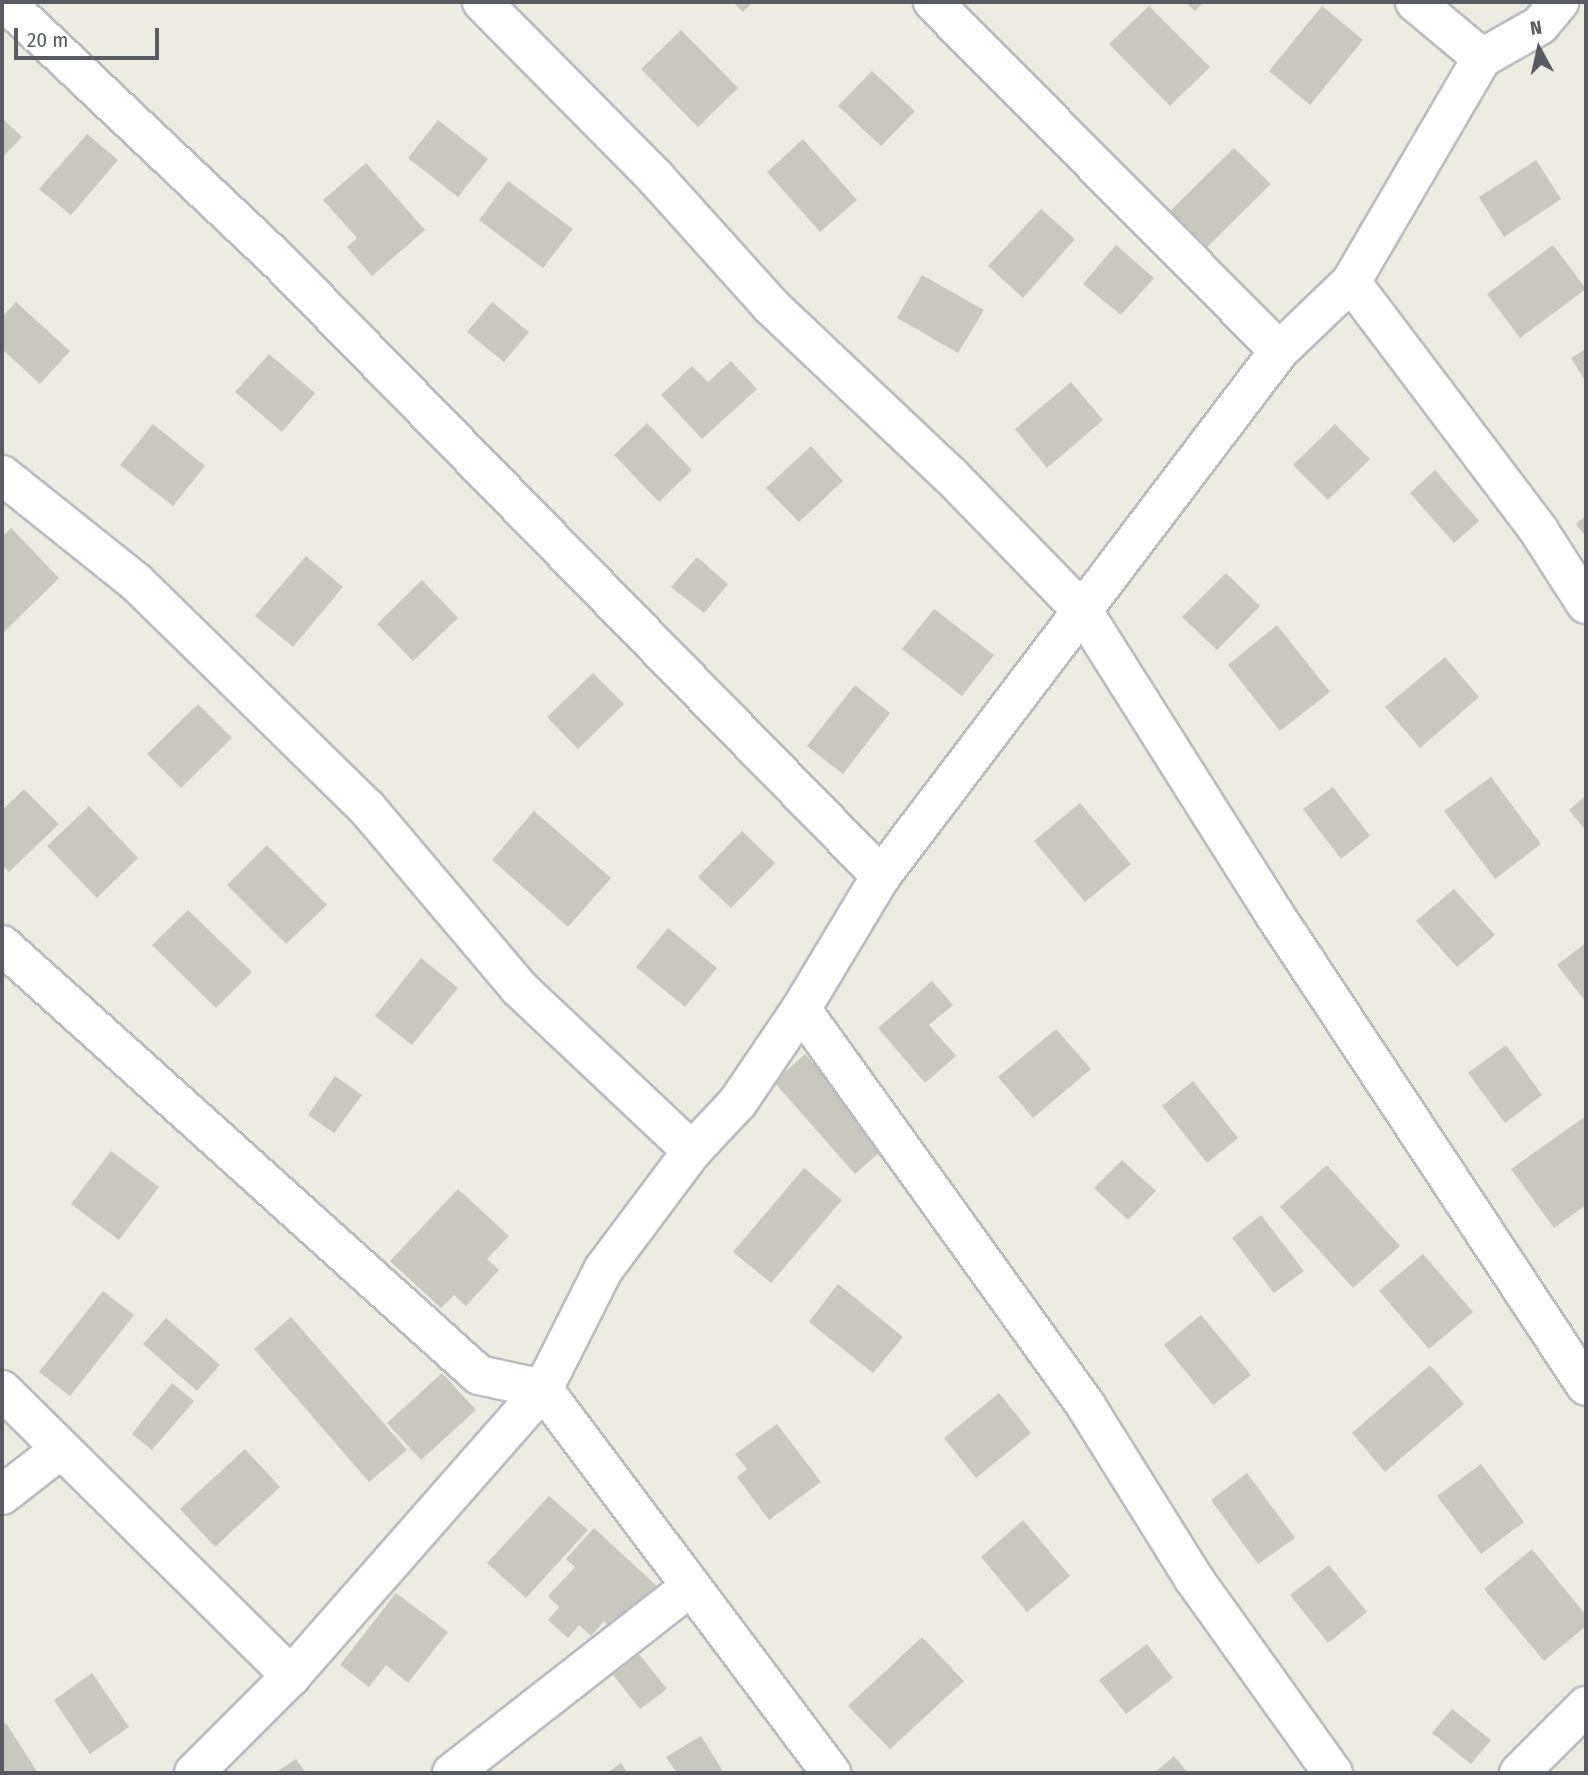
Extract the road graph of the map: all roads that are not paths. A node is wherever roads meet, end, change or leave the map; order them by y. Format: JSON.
{"nodes":[{"id":1,"x":5,"y":2,"type":"edge"},
{"id":2,"x":482,"y":2,"type":"edge"},
{"id":3,"x":933,"y":2,"type":"edge"},
{"id":4,"x":1415,"y":2,"type":"edge"},
{"id":5,"x":1559,"y":2,"type":"edge"},
{"id":6,"x":1482,"y":58,"type":"junction"},
{"id":7,"x":1351,"y":282,"type":"junction"},
{"id":8,"x":1279,"y":351,"type":"junction"},
{"id":9,"x":2,"y":475,"type":"edge"},
{"id":10,"x":1586,"y":604,"type":"edge"},
{"id":11,"x":1084,"y":613,"type":"junction"},
{"id":12,"x":881,"y":876,"type":"junction"},
{"id":13,"x":2,"y":945,"type":"edge"},
{"id":14,"x":801,"y":1010,"type":"junction"},
{"id":15,"x":692,"y":1151,"type":"junction"},
{"id":16,"x":1586,"y":1386,"type":"edge"},
{"id":17,"x":543,"y":1389,"type":"junction"},
{"id":18,"x":2,"y":1390,"type":"edge"},
{"id":19,"x":61,"y":1448,"type":"junction"},
{"id":20,"x":2,"y":1494,"type":"edge"},
{"id":21,"x":690,"y":1587,"type":"junction"},
{"id":22,"x":291,"y":1676,"type":"junction"},
{"id":23,"x":1586,"y":1706,"type":"edge"},
{"id":24,"x":460,"y":1770,"type":"edge"},
{"id":25,"x":194,"y":1773,"type":"edge"},
{"id":26,"x":831,"y":1773,"type":"edge"},
{"id":27,"x":1333,"y":1773,"type":"edge"},
{"id":28,"x":1519,"y":1773,"type":"edge"}],
"edges":[{"from":1,"to":12,"type":"street"},
{"from":2,"to":11,"type":"street"},
{"from":3,"to":8,"type":"street"},
{"from":4,"to":6,"type":"street"},
{"from":5,"to":6,"type":"street"},
{"from":6,"to":7,"type":"street"},
{"from":7,"to":8,"type":"street"},
{"from":7,"to":10,"type":"street"},
{"from":8,"to":11,"type":"street"},
{"from":9,"to":15,"type":"street"},
{"from":11,"to":12,"type":"street"},
{"from":11,"to":16,"type":"street"},
{"from":12,"to":14,"type":"street"},
{"from":13,"to":17,"type":"street"},
{"from":14,"to":15,"type":"street"},
{"from":14,"to":27,"type":"street"},
{"from":15,"to":17,"type":"street"},
{"from":17,"to":21,"type":"street"},
{"from":17,"to":22,"type":"street"},
{"from":18,"to":19,"type":"street"},
{"from":19,"to":20,"type":"street"},
{"from":19,"to":22,"type":"street"},
{"from":21,"to":24,"type":"street"},
{"from":21,"to":26,"type":"street"},
{"from":22,"to":25,"type":"street"},
{"from":23,"to":28,"type":"street"}]}
